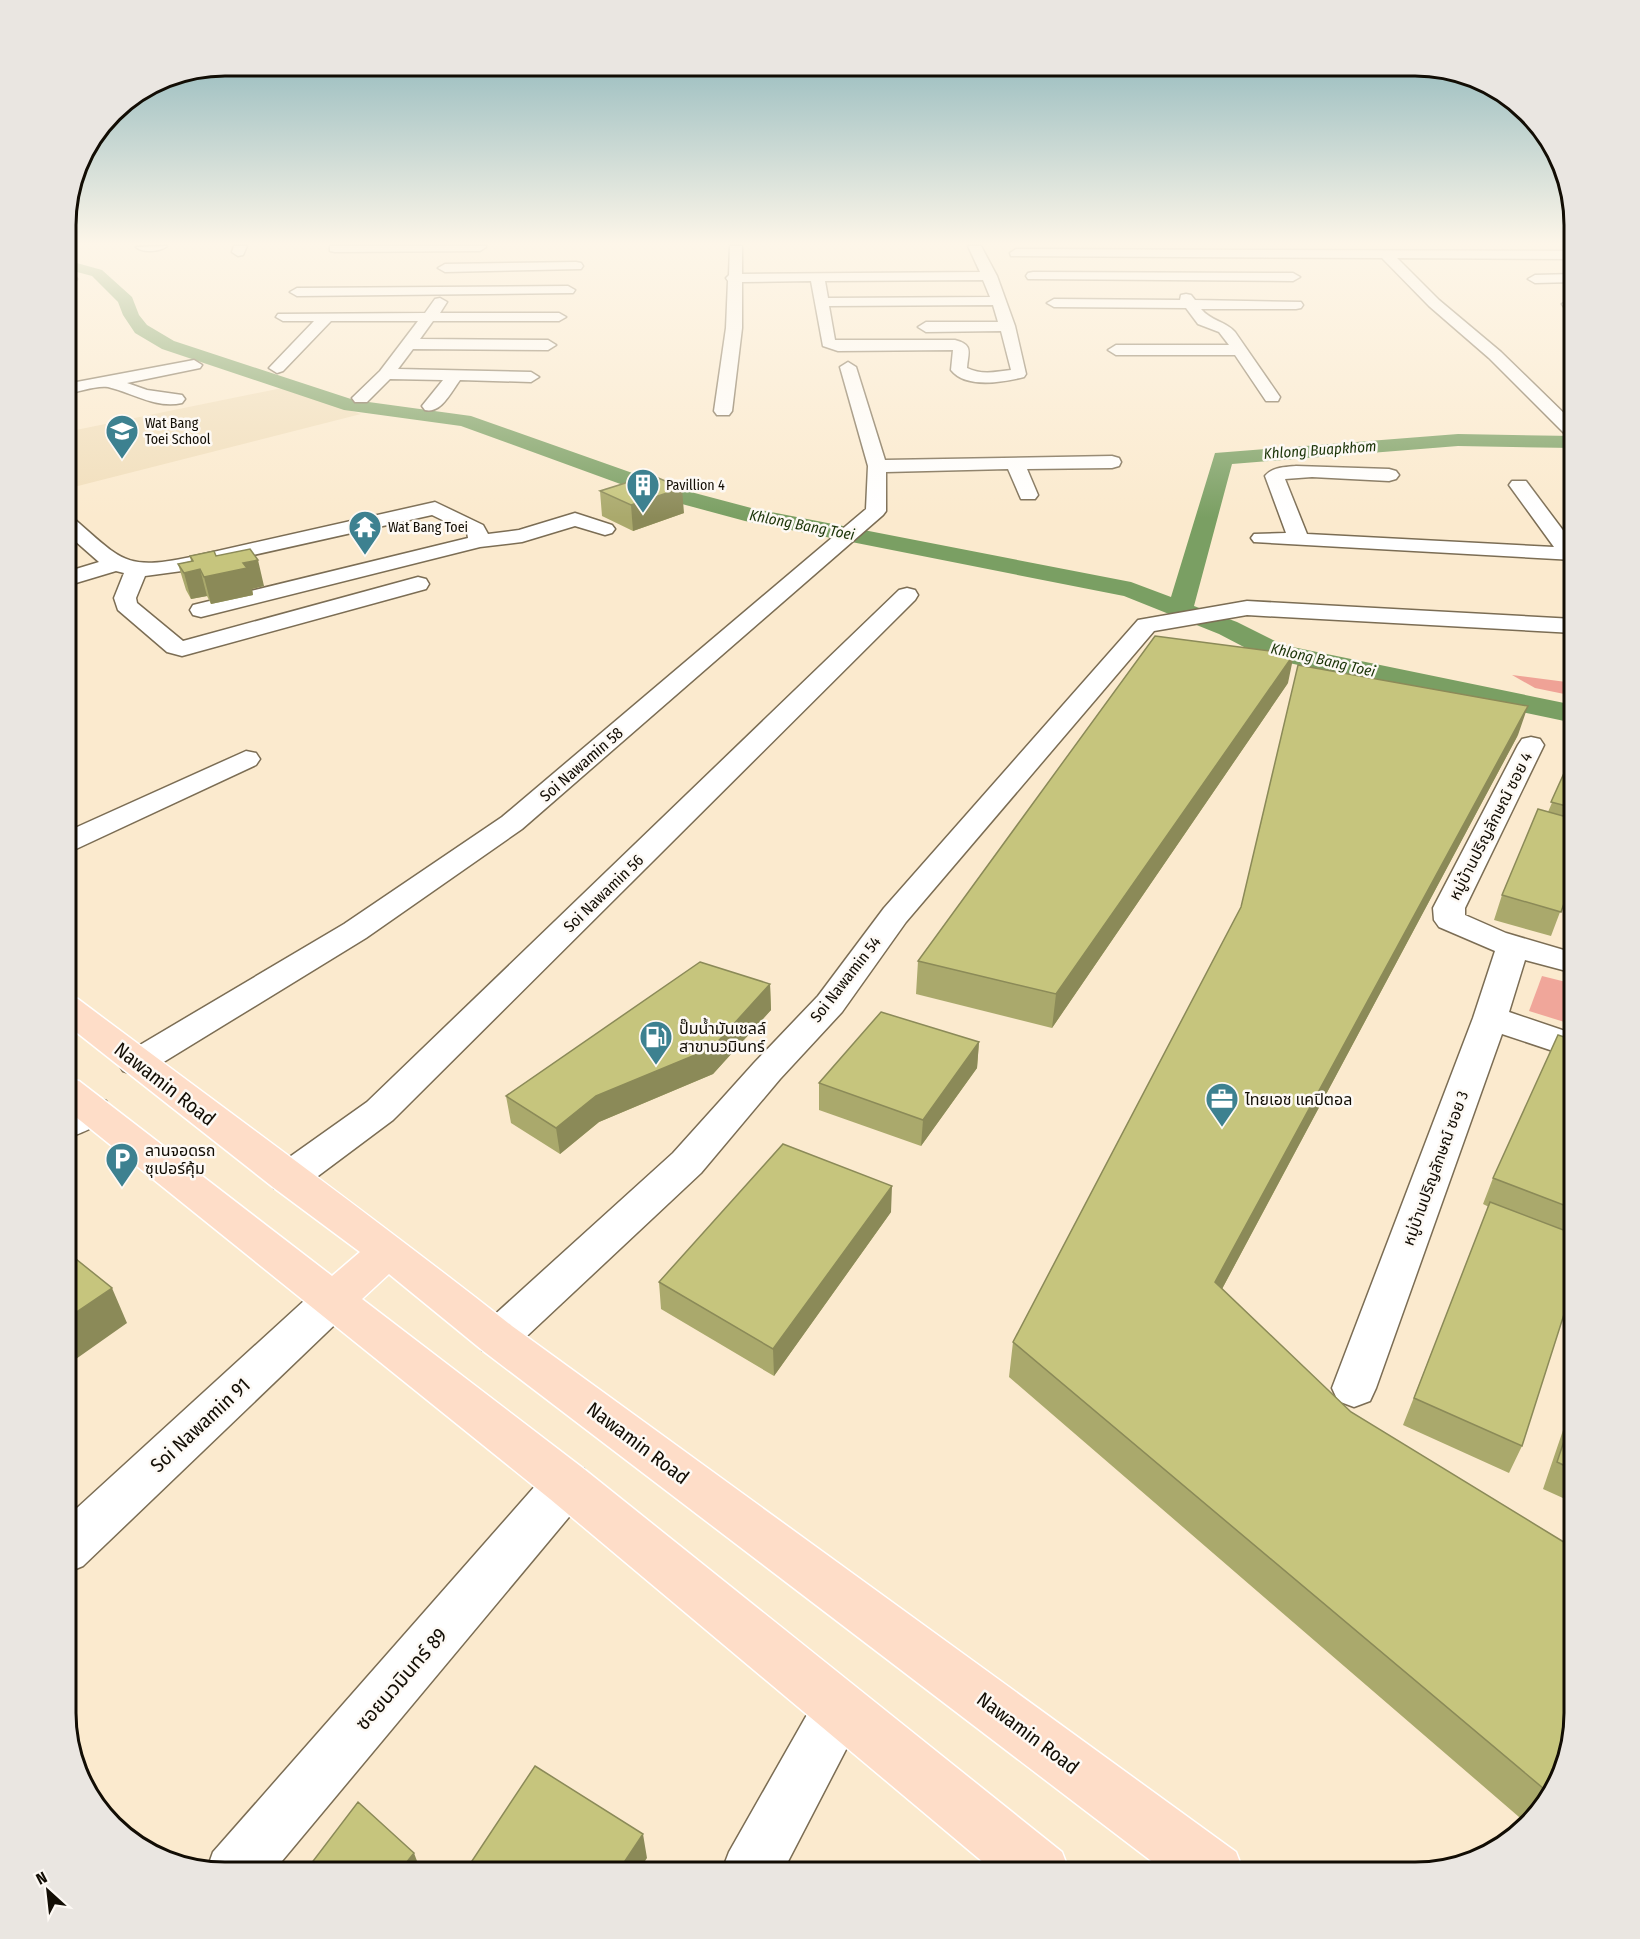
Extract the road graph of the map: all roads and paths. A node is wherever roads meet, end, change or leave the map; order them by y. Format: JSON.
{"nodes":[{"id":1,"x":308,"y":336,"type":"edge"},
{"id":2,"x":415,"y":336,"type":"edge"},
{"id":3,"x":733,"y":336,"type":"edge"},
{"id":4,"x":830,"y":336,"type":"edge"},
{"id":5,"x":1011,"y":336,"type":"edge"},
{"id":6,"x":1231,"y":336,"type":"edge"},
{"id":7,"x":1473,"y":336,"type":"edge"},
{"id":8,"x":410,"y":344,"type":"junction"},
{"id":9,"x":548,"y":345,"type":"dead end"},
{"id":10,"x":1116,"y":350,"type":"dead end"},
{"id":11,"x":1240,"y":350,"type":"junction"},
{"id":12,"x":194,"y":365,"type":"dead end"},
{"id":13,"x":848,"y":367,"type":"dead end"},
{"id":14,"x":277,"y":368,"type":"dead end"},
{"id":15,"x":386,"y":374,"type":"junction"},
{"id":16,"x":455,"y":376,"type":"junction"},
{"id":17,"x":531,"y":377,"type":"dead end"},
{"id":18,"x":108,"y":381,"type":"junction"},
{"id":19,"x":77,"y":387,"type":"edge"},
{"id":20,"x":1272,"y":397,"type":"dead end"},
{"id":21,"x":361,"y":398,"type":"dead end"},
{"id":22,"x":176,"y":399,"type":"dead end"},
{"id":23,"x":431,"y":406,"type":"dead end"},
{"id":24,"x":723,"y":411,"type":"dead end"},
{"id":25,"x":1564,"y":423,"type":"edge"},
{"id":26,"x":1112,"y":462,"type":"dead end"},
{"id":27,"x":1015,"y":463,"type":"junction"},
{"id":28,"x":877,"y":466,"type":"junction"},
{"id":29,"x":1389,"y":475,"type":"dead end"},
{"id":30,"x":1519,"y":485,"type":"dead end"},
{"id":31,"x":1028,"y":495,"type":"dead end"},
{"id":32,"x":605,"y":529,"type":"edge"},
{"id":33,"x":77,"y":530,"type":"edge"},
{"id":34,"x":1261,"y":538,"type":"dead end"},
{"id":35,"x":1299,"y":540,"type":"junction"},
{"id":36,"x":480,"y":541,"type":"junction"},
{"id":37,"x":1564,"y":544,"type":"edge"},
{"id":38,"x":1564,"y":554,"type":"edge"},
{"id":39,"x":126,"y":567,"type":"junction"},
{"id":40,"x":77,"y":577,"type":"edge"},
{"id":41,"x":418,"y":584,"type":"dead end"},
{"id":42,"x":907,"y":595,"type":"dead end"},
{"id":43,"x":201,"y":610,"type":"edge"},
{"id":44,"x":1564,"y":625,"type":"edge"},
{"id":45,"x":1531,"y":745,"type":"dead end"},
{"id":46,"x":246,"y":759,"type":"dead end"},
{"id":47,"x":77,"y":838,"type":"edge"},
{"id":48,"x":1513,"y":947,"type":"junction"},
{"id":49,"x":1564,"y":960,"type":"edge"},
{"id":50,"x":76,"y":1015,"type":"edge"},
{"id":51,"x":1490,"y":1018,"type":"junction"},
{"id":52,"x":1564,"y":1043,"type":"edge"},
{"id":53,"x":136,"y":1063,"type":"junction"},
{"id":54,"x":76,"y":1109,"type":"edge"},
{"id":55,"x":288,"y":1178,"type":"junction"},
{"id":56,"x":388,"y":1251,"type":"junction"},
{"id":57,"x":333,"y":1300,"type":"junction"},
{"id":58,"x":497,"y":1338,"type":"junction"},
{"id":59,"x":1354,"y":1389,"type":"dead end"},
{"id":60,"x":567,"y":1484,"type":"junction"},
{"id":61,"x":76,"y":1541,"type":"edge"},
{"id":62,"x":840,"y":1709,"type":"junction"},
{"id":63,"x":243,"y":1862,"type":"edge"},
{"id":64,"x":756,"y":1862,"type":"edge"},
{"id":65,"x":1028,"y":1862,"type":"edge"},
{"id":66,"x":1200,"y":1862,"type":"edge"}],
"edges":[{"from":1,"to":14,"type":"street"},
{"from":2,"to":8,"type":"street"},
{"from":3,"to":24,"type":"street"},
{"from":4,"to":5,"type":"street"},
{"from":6,"to":11,"type":"street"},
{"from":7,"to":25,"type":"street"},
{"from":8,"to":9,"type":"street"},
{"from":8,"to":15,"type":"street"},
{"from":10,"to":11,"type":"street"},
{"from":11,"to":20,"type":"street"},
{"from":12,"to":18,"type":"street"},
{"from":13,"to":28,"type":"street","name":"Soi Nawamin 58"},
{"from":15,"to":16,"type":"street"},
{"from":15,"to":21,"type":"street"},
{"from":16,"to":17,"type":"street"},
{"from":16,"to":23,"type":"street"},
{"from":18,"to":19,"type":"street"},
{"from":18,"to":22,"type":"street"},
{"from":26,"to":27,"type":"street"},
{"from":27,"to":28,"type":"street"},
{"from":27,"to":31,"type":"street"},
{"from":28,"to":53,"type":"street","name":"Soi Nawamin 58"},
{"from":29,"to":35,"type":"street"},
{"from":30,"to":37,"type":"street"},
{"from":32,"to":36,"type":"street"},
{"from":33,"to":39,"type":"street"},
{"from":34,"to":35,"type":"street"},
{"from":35,"to":38,"type":"street"},
{"from":36,"to":39,"type":"street"},
{"from":36,"to":43,"type":"street"},
{"from":39,"to":40,"type":"street"},
{"from":39,"to":41,"type":"street"},
{"from":42,"to":55,"type":"street","name":"Soi Nawamin 56"},
{"from":44,"to":58,"type":"street","name":"Soi Nawamin 54"},
{"from":45,"to":48,"type":"street","name":"หมู่บ้านปริญลักษณ์ ซอย 4"},
{"from":46,"to":47,"type":"street"},
{"from":48,"to":49,"type":"street"},
{"from":48,"to":51,"type":"street","name":"หมู่บ้านปริญลักษณ์ ซอย 3"},
{"from":50,"to":53,"type":"main road","name":"Nawamin Road"},
{"from":51,"to":52,"type":"street"},
{"from":51,"to":59,"type":"street","name":"หมู่บ้านปริญลักษณ์ ซอย 3"},
{"from":53,"to":55,"type":"main road","name":"Nawamin Road"},
{"from":54,"to":57,"type":"main road"},
{"from":55,"to":56,"type":"main road","name":"Nawamin Road"},
{"from":56,"to":57,"type":"main road"},
{"from":56,"to":58,"type":"main road","name":"Nawamin Road"},
{"from":57,"to":60,"type":"main road"},
{"from":57,"to":61,"type":"street","name":"Soi Nawamin 91"},
{"from":58,"to":66,"type":"main road","name":"Nawamin Road"},
{"from":60,"to":62,"type":"main road"},
{"from":60,"to":63,"type":"street","name":"ซอยนวมินทร์ 89"},
{"from":62,"to":64,"type":"street"},
{"from":62,"to":65,"type":"main road"}]}
